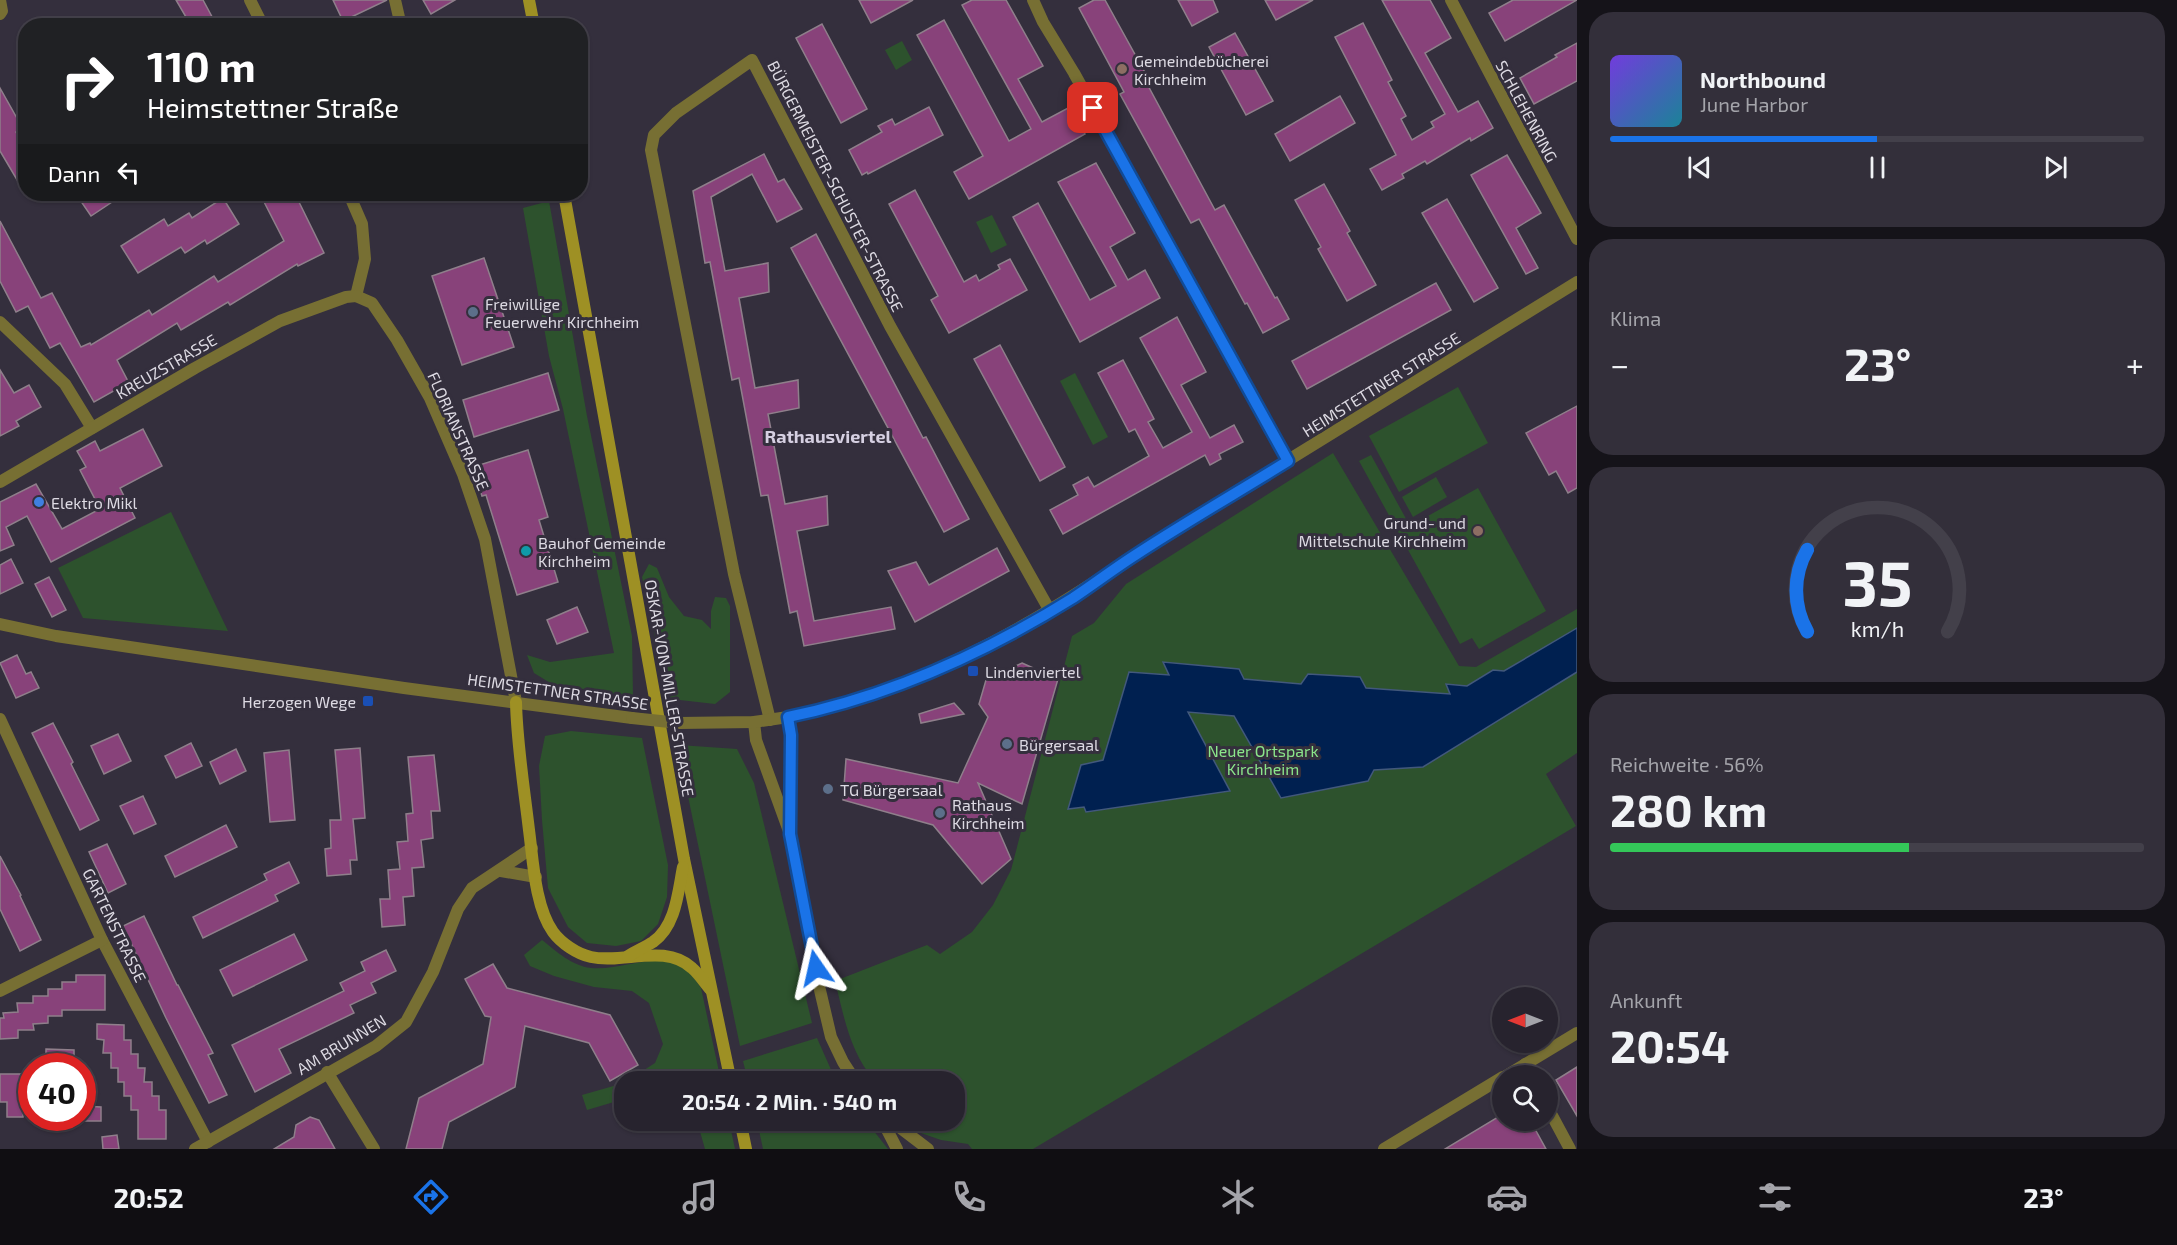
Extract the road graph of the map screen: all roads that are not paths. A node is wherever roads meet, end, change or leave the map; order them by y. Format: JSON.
{"nodes":[{"id":1,"x":0,"y":0,"type":"edge"},
{"id":2,"x":250,"y":0,"type":"edge"},
{"id":3,"x":395,"y":0,"type":"edge"},
{"id":4,"x":529,"y":0,"type":"edge"},
{"id":5,"x":1033,"y":0,"type":"edge"},
{"id":6,"x":1041,"y":0,"type":"edge"},
{"id":7,"x":1450,"y":0,"type":"edge"},
{"id":8,"x":1457,"y":0,"type":"edge"},
{"id":9,"x":0,"y":14,"type":"edge"},
{"id":10,"x":259,"y":18,"type":"edge"},
{"id":11,"x":399,"y":18,"type":"edge"},
{"id":12,"x":532,"y":18,"type":"edge"},
{"id":13,"x":1043,"y":22,"type":"junction"},
{"id":14,"x":1466,"y":31,"type":"junction"},
{"id":15,"x":352,"y":201,"type":"edge"},
{"id":16,"x":565,"y":201,"type":"edge"},
{"id":17,"x":1577,"y":239,"type":"edge"},
{"id":18,"x":1577,"y":282,"type":"edge"},
{"id":19,"x":356,"y":296,"type":"junction"},
{"id":20,"x":0,"y":322,"type":"edge"},
{"id":21,"x":92,"y":428,"type":"junction"},
{"id":22,"x":1288,"y":461,"type":"junction"},
{"id":23,"x":0,"y":482,"type":"edge"},
{"id":24,"x":1050,"y":611,"type":"junction"},
{"id":25,"x":0,"y":624,"type":"edge"},
{"id":26,"x":516,"y":702,"type":"junction"},
{"id":27,"x":788,"y":717,"type":"junction"},
{"id":28,"x":0,"y":719,"type":"edge"},
{"id":29,"x":770,"y":720,"type":"junction"},
{"id":30,"x":754,"y":722,"type":"junction"},
{"id":31,"x":790,"y":834,"type":"junction"},
{"id":32,"x":532,"y":848,"type":"junction"},
{"id":33,"x":684,"y":859,"type":"junction"},
{"id":34,"x":501,"y":871,"type":"junction"},
{"id":35,"x":536,"y":877,"type":"junction"},
{"id":36,"x":102,"y":940,"type":"junction"},
{"id":37,"x":624,"y":958,"type":"junction"},
{"id":38,"x":711,"y":990,"type":"junction"},
{"id":39,"x":0,"y":991,"type":"edge"},
{"id":40,"x":1577,"y":1033,"type":"edge"},
{"id":41,"x":1535,"y":1065,"type":"edge"},
{"id":42,"x":729,"y":1071,"type":"edge"},
{"id":43,"x":849,"y":1071,"type":"edge"},
{"id":44,"x":327,"y":1072,"type":"junction"},
{"id":45,"x":1492,"y":1084,"type":"edge"},
{"id":46,"x":1558,"y":1127,"type":"edge"},
{"id":47,"x":742,"y":1131,"type":"edge"},
{"id":48,"x":888,"y":1131,"type":"edge"},
{"id":49,"x":904,"y":1131,"type":"edge"},
{"id":50,"x":208,"y":1142,"type":"junction"},
{"id":51,"x":195,"y":1149,"type":"edge"},
{"id":52,"x":374,"y":1149,"type":"edge"},
{"id":53,"x":746,"y":1149,"type":"edge"},
{"id":54,"x":897,"y":1149,"type":"edge"},
{"id":55,"x":928,"y":1149,"type":"edge"},
{"id":56,"x":1384,"y":1149,"type":"edge"},
{"id":57,"x":1570,"y":1149,"type":"edge"}],
"edges":[{"from":1,"to":9,"type":"street"},
{"from":2,"to":10,"type":"street"},
{"from":3,"to":11,"type":"street"},
{"from":4,"to":12,"type":"main road"},
{"from":5,"to":13,"type":"street"},
{"from":6,"to":13,"type":"street"},
{"from":7,"to":14,"type":"street","name":"SCHLEHENRING"},
{"from":8,"to":14,"type":"street","name":"SCHLEHENRING"},
{"from":13,"to":22,"type":"street"},
{"from":14,"to":17,"type":"street","name":"SCHLEHENRING"},
{"from":15,"to":19,"type":"street"},
{"from":16,"to":33,"type":"main road","name":"OSKAR-VON-MILLER-STRASSE"},
{"from":18,"to":22,"type":"street","name":"HEIMSTETTNER STRASSE"},
{"from":19,"to":21,"type":"street","name":"KREUZSTRASSE"},
{"from":19,"to":26,"type":"street","name":"FLORIANSTRASSE"},
{"from":20,"to":21,"type":"street"},
{"from":21,"to":23,"type":"street","name":"KREUZSTRASSE"},
{"from":22,"to":24,"type":"street","name":"HEIMSTETTNER STRASSE"},
{"from":24,"to":27,"type":"street","name":"HEIMSTETTNER STRASSE"},
{"from":24,"to":29,"type":"street","name":"BÜRGERMEISTER-SCHUSTER-STRASSE"},
{"from":25,"to":26,"type":"street","name":"HEIMSTETTNER STRASSE"},
{"from":26,"to":30,"type":"street","name":"HEIMSTETTNER STRASSE","bridge":true},
{"from":26,"to":32,"type":"main road"},
{"from":27,"to":29,"type":"street","name":"HEIMSTETTNER STRASSE"},
{"from":27,"to":31,"type":"street"},
{"from":28,"to":36,"type":"street","name":"GARTENSTRASSE"},
{"from":29,"to":30,"type":"street","name":"HEIMSTETTNER STRASSE"},
{"from":30,"to":31,"type":"street"},
{"from":31,"to":43,"type":"street"},
{"from":32,"to":34,"type":"street","name":"AM BRUNNEN"},
{"from":32,"to":35,"type":"main road"},
{"from":33,"to":37,"type":"main road"},
{"from":33,"to":38,"type":"main road","name":"OSKAR-VON-MILLER-STRASSE"},
{"from":34,"to":35,"type":"street"},
{"from":34,"to":44,"type":"street","name":"AM BRUNNEN"},
{"from":35,"to":37,"type":"main road"},
{"from":36,"to":39,"type":"street"},
{"from":36,"to":50,"type":"street","name":"GARTENSTRASSE"},
{"from":37,"to":38,"type":"main road"},
{"from":38,"to":42,"type":"main road","name":"OSKAR-VON-MILLER-STRASSE"},
{"from":40,"to":41,"type":"street"},
{"from":44,"to":50,"type":"street","name":"AM BRUNNEN"},
{"from":44,"to":52,"type":"street"},
{"from":45,"to":56,"type":"street"},
{"from":46,"to":57,"type":"street"},
{"from":47,"to":53,"type":"main road"},
{"from":48,"to":54,"type":"street"},
{"from":49,"to":55,"type":"street"},
{"from":50,"to":51,"type":"street","name":"AM BRUNNEN"}]}
